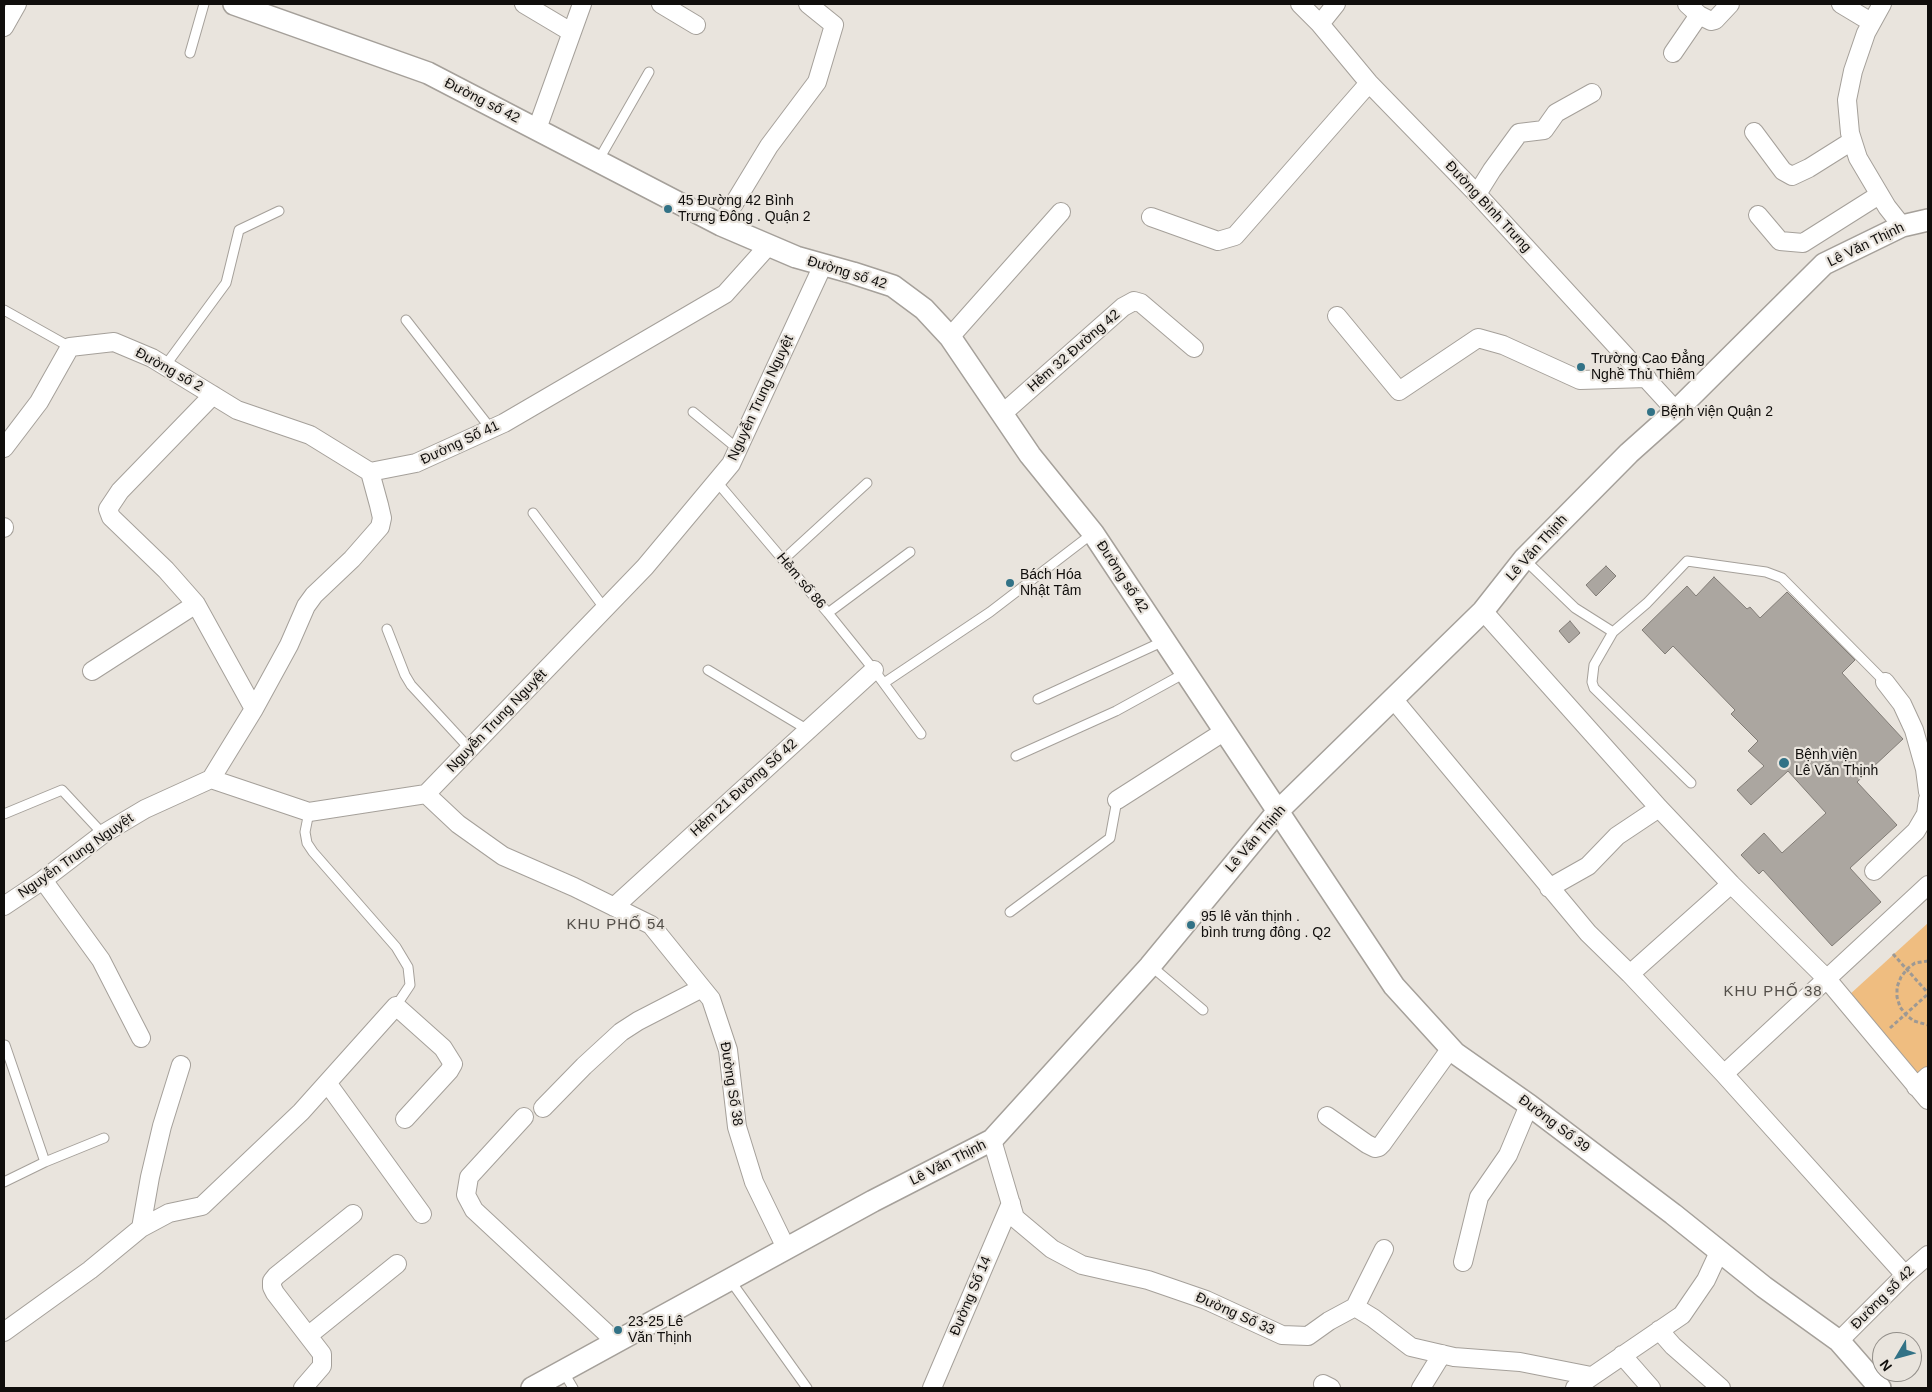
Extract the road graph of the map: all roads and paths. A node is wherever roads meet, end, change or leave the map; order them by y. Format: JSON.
{"nodes":[{"id":1,"x":17,"y":4,"type":"edge"},
{"id":2,"x":204,"y":4,"type":"edge"},
{"id":3,"x":524,"y":4,"type":"edge"},
{"id":4,"x":582,"y":4,"type":"edge"},
{"id":5,"x":661,"y":4,"type":"edge"},
{"id":6,"x":808,"y":4,"type":"edge"},
{"id":7,"x":1300,"y":4,"type":"edge"},
{"id":8,"x":1336,"y":4,"type":"edge"},
{"id":9,"x":1730,"y":4,"type":"edge"},
{"id":10,"x":1841,"y":4,"type":"edge"},
{"id":11,"x":1882,"y":4,"type":"edge"},
{"id":12,"x":242,"y":5,"type":"edge"},
{"id":13,"x":1693,"y":9,"type":"edge"},
{"id":14,"x":1871,"y":22,"type":"junction"},
{"id":15,"x":1320,"y":24,"type":"junction"},
{"id":16,"x":696,"y":25,"type":"dead end"},
{"id":17,"x":4,"y":26,"type":"edge"},
{"id":18,"x":571,"y":32,"type":"junction"},
{"id":19,"x":190,"y":53,"type":"dead end"},
{"id":20,"x":1673,"y":53,"type":"dead end"},
{"id":21,"x":650,"y":72,"type":"dead end"},
{"id":22,"x":1369,"y":83,"type":"junction"},
{"id":23,"x":1592,"y":93,"type":"dead end"},
{"id":24,"x":536,"y":129,"type":"junction"},
{"id":25,"x":1754,"y":132,"type":"dead end"},
{"id":26,"x":1852,"y":140,"type":"junction"},
{"id":27,"x":598,"y":161,"type":"junction"},
{"id":28,"x":1477,"y":194,"type":"junction"},
{"id":29,"x":1879,"y":194,"type":"junction"},
{"id":30,"x":279,"y":211,"type":"dead end"},
{"id":31,"x":1061,"y":212,"type":"dead end"},
{"id":32,"x":1758,"y":215,"type":"dead end"},
{"id":33,"x":1151,"y":218,"type":"dead end"},
{"id":34,"x":1928,"y":220,"type":"edge"},
{"id":35,"x":720,"y":224,"type":"junction"},
{"id":36,"x":1902,"y":226,"type":"junction"},
{"id":37,"x":768,"y":246,"type":"junction"},
{"id":38,"x":823,"y":265,"type":"junction"},
{"id":39,"x":4,"y":310,"type":"edge"},
{"id":40,"x":1337,"y":316,"type":"dead end"},
{"id":41,"x":406,"y":320,"type":"dead end"},
{"id":42,"x":950,"y":337,"type":"junction"},
{"id":43,"x":70,"y":347,"type":"junction"},
{"id":44,"x":1194,"y":348,"type":"dead end"},
{"id":45,"x":165,"y":366,"type":"junction"},
{"id":46,"x":1647,"y":378,"type":"junction"},
{"id":47,"x":213,"y":395,"type":"junction"},
{"id":48,"x":1676,"y":410,"type":"junction"},
{"id":49,"x":693,"y":412,"type":"dead end"},
{"id":50,"x":1002,"y":414,"type":"junction"},
{"id":51,"x":491,"y":429,"type":"junction"},
{"id":52,"x":4,"y":448,"type":"edge"},
{"id":53,"x":738,"y":449,"type":"junction"},
{"id":54,"x":370,"y":472,"type":"junction"},
{"id":55,"x":717,"y":482,"type":"junction"},
{"id":56,"x":867,"y":483,"type":"dead end"},
{"id":57,"x":533,"y":513,"type":"dead end"},
{"id":58,"x":1093,"y":533,"type":"junction"},
{"id":59,"x":910,"y":552,"type":"dead end"},
{"id":60,"x":1524,"y":559,"type":"junction"},
{"id":61,"x":783,"y":560,"type":"junction"},
{"id":62,"x":196,"y":604,"type":"junction"},
{"id":63,"x":605,"y":609,"type":"junction"},
{"id":64,"x":1484,"y":611,"type":"junction"},
{"id":65,"x":828,"y":612,"type":"junction"},
{"id":66,"x":387,"y":629,"type":"dead end"},
{"id":67,"x":1613,"y":632,"type":"junction"},
{"id":68,"x":1164,"y":641,"type":"junction"},
{"id":69,"x":708,"y":670,"type":"dead end"},
{"id":70,"x":92,"y":671,"type":"dead end"},
{"id":71,"x":1185,"y":673,"type":"junction"},
{"id":72,"x":879,"y":677,"type":"junction"},
{"id":73,"x":1885,"y":682,"type":"joint"},
{"id":74,"x":1038,"y":699,"type":"dead end"},
{"id":75,"x":1394,"y":700,"type":"junction"},
{"id":76,"x":254,"y":709,"type":"junction"},
{"id":77,"x":808,"y":730,"type":"junction"},
{"id":78,"x":1225,"y":731,"type":"junction"},
{"id":79,"x":921,"y":734,"type":"dead end"},
{"id":80,"x":470,"y":749,"type":"junction"},
{"id":81,"x":1016,"y":756,"type":"dead end"},
{"id":82,"x":211,"y":779,"type":"junction"},
{"id":83,"x":1691,"y":782,"type":"dead end"},
{"id":84,"x":1928,"y":792,"type":"edge"},
{"id":85,"x":426,"y":794,"type":"junction"},
{"id":86,"x":1928,"y":799,"type":"edge"},
{"id":87,"x":1117,"y":800,"type":"joint"},
{"id":88,"x":1659,"y":808,"type":"junction"},
{"id":89,"x":309,"y":812,"type":"junction"},
{"id":90,"x":1278,"y":812,"type":"junction"},
{"id":91,"x":4,"y":814,"type":"edge"},
{"id":92,"x":103,"y":834,"type":"junction"},
{"id":93,"x":1874,"y":871,"type":"dead end"},
{"id":94,"x":43,"y":880,"type":"junction"},
{"id":95,"x":1731,"y":884,"type":"junction"},
{"id":96,"x":1928,"y":885,"type":"edge"},
{"id":97,"x":1549,"y":888,"type":"junction"},
{"id":98,"x":4,"y":906,"type":"edge"},
{"id":99,"x":614,"y":907,"type":"junction"},
{"id":100,"x":1010,"y":912,"type":"dead end"},
{"id":101,"x":1894,"y":954,"type":"dead end"},
{"id":102,"x":1928,"y":960,"type":"edge"},
{"id":103,"x":1150,"y":966,"type":"junction"},
{"id":104,"x":1907,"y":969,"type":"junction"},
{"id":105,"x":1630,"y":974,"type":"junction"},
{"id":106,"x":1826,"y":978,"type":"junction"},
{"id":107,"x":702,"y":988,"type":"junction"},
{"id":108,"x":1928,"y":994,"type":"edge"},
{"id":109,"x":396,"y":1006,"type":"junction"},
{"id":110,"x":1203,"y":1010,"type":"dead end"},
{"id":111,"x":1906,"y":1015,"type":"junction"},
{"id":112,"x":1928,"y":1025,"type":"edge"},
{"id":113,"x":1888,"y":1030,"type":"dead end"},
{"id":114,"x":141,"y":1038,"type":"dead end"},
{"id":115,"x":5,"y":1045,"type":"dead end"},
{"id":116,"x":1451,"y":1048,"type":"junction"},
{"id":117,"x":181,"y":1065,"type":"dead end"},
{"id":118,"x":1724,"y":1074,"type":"junction"},
{"id":119,"x":328,"y":1084,"type":"junction"},
{"id":120,"x":1924,"y":1088,"type":"edge"},
{"id":121,"x":1529,"y":1105,"type":"junction"},
{"id":122,"x":543,"y":1108,"type":"dead end"},
{"id":123,"x":1327,"y":1116,"type":"dead end"},
{"id":124,"x":524,"y":1117,"type":"dead end"},
{"id":125,"x":405,"y":1119,"type":"dead end"},
{"id":126,"x":104,"y":1138,"type":"dead end"},
{"id":127,"x":992,"y":1140,"type":"junction"},
{"id":128,"x":44,"y":1162,"type":"junction"},
{"id":129,"x":4,"y":1182,"type":"edge"},
{"id":130,"x":1010,"y":1203,"type":"junction"},
{"id":131,"x":352,"y":1214,"type":"dead end"},
{"id":132,"x":422,"y":1214,"type":"dead end"},
{"id":133,"x":141,"y":1228,"type":"junction"},
{"id":134,"x":786,"y":1248,"type":"junction"},
{"id":135,"x":1384,"y":1249,"type":"dead end"},
{"id":136,"x":1719,"y":1252,"type":"junction"},
{"id":137,"x":1928,"y":1255,"type":"edge"},
{"id":138,"x":1463,"y":1262,"type":"dead end"},
{"id":139,"x":397,"y":1264,"type":"dead end"},
{"id":140,"x":1905,"y":1275,"type":"junction"},
{"id":141,"x":730,"y":1279,"type":"junction"},
{"id":142,"x":1355,"y":1308,"type":"junction"},
{"id":143,"x":1660,"y":1330,"type":"junction"},
{"id":144,"x":4,"y":1332,"type":"edge"},
{"id":145,"x":309,"y":1335,"type":"junction"},
{"id":146,"x":1839,"y":1341,"type":"junction"},
{"id":147,"x":616,"y":1342,"type":"junction"},
{"id":148,"x":1442,"y":1354,"type":"junction"},
{"id":149,"x":1622,"y":1356,"type":"junction"},
{"id":150,"x":1591,"y":1376,"type":"junction"},
{"id":151,"x":568,"y":1380,"type":"edge"},
{"id":152,"x":303,"y":1388,"type":"edge"},
{"id":153,"x":532,"y":1388,"type":"edge"},
{"id":154,"x":808,"y":1388,"type":"edge"},
{"id":155,"x":932,"y":1388,"type":"edge"},
{"id":156,"x":1421,"y":1388,"type":"edge"},
{"id":157,"x":1575,"y":1388,"type":"edge"},
{"id":158,"x":1651,"y":1388,"type":"edge"},
{"id":159,"x":1721,"y":1388,"type":"edge"},
{"id":160,"x":1880,"y":1388,"type":"edge"}],
"edges":[{"from":1,"to":17,"type":"street"},
{"from":2,"to":19,"type":"lane"},
{"from":3,"to":18,"type":"street"},
{"from":4,"to":18,"type":"street"},
{"from":5,"to":16,"type":"street"},
{"from":6,"to":35,"type":"street"},
{"from":7,"to":15,"type":"street","name":"Đường Bình Trưng"},
{"from":8,"to":15,"type":"street"},
{"from":9,"to":13,"type":"street"},
{"from":10,"to":14,"type":"street"},
{"from":11,"to":14,"type":"street"},
{"from":12,"to":24,"type":"street","name":"Đường số 42"},
{"from":13,"to":20,"type":"street"},
{"from":14,"to":26,"type":"street"},
{"from":15,"to":22,"type":"street","name":"Đường Bình Trưng"},
{"from":18,"to":24,"type":"street"},
{"from":21,"to":27,"type":"lane"},
{"from":22,"to":28,"type":"street","name":"Đường Bình Trưng"},
{"from":22,"to":33,"type":"street"},
{"from":23,"to":28,"type":"street"},
{"from":24,"to":27,"type":"street","name":"Đường số 42"},
{"from":25,"to":26,"type":"street"},
{"from":26,"to":29,"type":"street"},
{"from":27,"to":35,"type":"street","name":"Đường số 42"},
{"from":28,"to":46,"type":"street","name":"Đường Bình Trưng"},
{"from":29,"to":32,"type":"street"},
{"from":29,"to":36,"type":"street"},
{"from":30,"to":45,"type":"lane"},
{"from":31,"to":42,"type":"street"},
{"from":34,"to":36,"type":"street","name":"Lê Văn Thịnh"},
{"from":35,"to":37,"type":"street","name":"Đường số 42"},
{"from":36,"to":48,"type":"street","name":"Lê Văn Thịnh"},
{"from":37,"to":38,"type":"street","name":"Đường số 42"},
{"from":37,"to":51,"type":"street","name":"Đường Số 41"},
{"from":38,"to":42,"type":"street","name":"Đường số 42"},
{"from":38,"to":53,"type":"street","name":"Nguyễn Trung Nguyệt"},
{"from":39,"to":43,"type":"lane"},
{"from":40,"to":46,"type":"street"},
{"from":41,"to":51,"type":"lane"},
{"from":42,"to":50,"type":"street","name":"Đường số 42"},
{"from":43,"to":45,"type":"street","name":"Đường số 2"},
{"from":43,"to":52,"type":"street"},
{"from":44,"to":50,"type":"street","name":"Hẻm 32 Đường 42"},
{"from":45,"to":47,"type":"street","name":"Đường số 2"},
{"from":46,"to":48,"type":"street","name":"Đường Bình Trưng"},
{"from":47,"to":54,"type":"street","name":"Đường số 2"},
{"from":47,"to":62,"type":"street"},
{"from":48,"to":60,"type":"street","name":"Lê Văn Thịnh"},
{"from":49,"to":53,"type":"lane"},
{"from":50,"to":58,"type":"street","name":"Đường số 42"},
{"from":51,"to":54,"type":"street","name":"Đường Số 41"},
{"from":53,"to":55,"type":"street","name":"Nguyễn Trung Nguyệt"},
{"from":54,"to":76,"type":"street"},
{"from":55,"to":61,"type":"lane","name":"Hẻm số 86"},
{"from":55,"to":63,"type":"street","name":"Nguyễn Trung Nguyệt"},
{"from":56,"to":61,"type":"lane"},
{"from":57,"to":63,"type":"lane"},
{"from":58,"to":68,"type":"street","name":"Đường số 42"},
{"from":58,"to":72,"type":"lane","name":"Hẻm 21 Đường Số 42"},
{"from":59,"to":65,"type":"lane"},
{"from":60,"to":64,"type":"street","name":"Lê Văn Thịnh"},
{"from":60,"to":67,"type":"lane"},
{"from":61,"to":65,"type":"lane","name":"Hẻm số 86"},
{"from":62,"to":70,"type":"street"},
{"from":62,"to":76,"type":"street"},
{"from":63,"to":80,"type":"street","name":"Nguyễn Trung Nguyệt"},
{"from":64,"to":75,"type":"street","name":"Lê Văn Thịnh"},
{"from":64,"to":88,"type":"street"},
{"from":65,"to":72,"type":"lane","name":"Hẻm số 86"},
{"from":66,"to":80,"type":"lane"},
{"from":67,"to":73,"type":"lane"},
{"from":67,"to":83,"type":"lane"},
{"from":68,"to":71,"type":"street","name":"Đường số 42"},
{"from":68,"to":74,"type":"lane"},
{"from":69,"to":77,"type":"lane"},
{"from":71,"to":78,"type":"street","name":"Đường số 42"},
{"from":71,"to":81,"type":"lane"},
{"from":72,"to":77,"type":"street","name":"Hẻm 21 Đường Số 42"},
{"from":72,"to":79,"type":"lane","name":"Hẻm số 86"},
{"from":73,"to":84,"type":"street"},
{"from":75,"to":90,"type":"street","name":"Lê Văn Thịnh"},
{"from":75,"to":97,"type":"street"},
{"from":76,"to":82,"type":"street"},
{"from":77,"to":99,"type":"street","name":"Hẻm 21 Đường Số 42"},
{"from":78,"to":87,"type":"street"},
{"from":78,"to":90,"type":"street","name":"Đường số 42"},
{"from":80,"to":85,"type":"street","name":"Nguyễn Trung Nguyệt"},
{"from":82,"to":89,"type":"street"},
{"from":82,"to":92,"type":"street","name":"Nguyễn Trung Nguyệt"},
{"from":85,"to":89,"type":"street"},
{"from":85,"to":99,"type":"street","name":"Đường Số 38"},
{"from":86,"to":93,"type":"street"},
{"from":87,"to":100,"type":"lane"},
{"from":88,"to":95,"type":"street"},
{"from":88,"to":97,"type":"street"},
{"from":89,"to":109,"type":"lane"},
{"from":90,"to":103,"type":"street","name":"Lê Văn Thịnh"},
{"from":90,"to":116,"type":"street","name":"Đường Số 39"},
{"from":91,"to":92,"type":"lane"},
{"from":92,"to":94,"type":"street","name":"Nguyễn Trung Nguyệt"},
{"from":94,"to":98,"type":"street","name":"Nguyễn Trung Nguyệt"},
{"from":94,"to":114,"type":"street"},
{"from":95,"to":105,"type":"street"},
{"from":95,"to":106,"type":"street"},
{"from":96,"to":106,"type":"street"},
{"from":97,"to":105,"type":"street"},
{"from":99,"to":107,"type":"street","name":"Đường Số 38"},
{"from":101,"to":104,"type":"path"},
{"from":102,"to":104,"type":"path"},
{"from":103,"to":110,"type":"lane"},
{"from":103,"to":127,"type":"street","name":"Lê Văn Thịnh"},
{"from":104,"to":108,"type":"path"},
{"from":104,"to":111,"type":"path"},
{"from":105,"to":118,"type":"street"},
{"from":106,"to":118,"type":"street"},
{"from":106,"to":120,"type":"street"},
{"from":107,"to":122,"type":"street"},
{"from":107,"to":134,"type":"street","name":"Đường Số 38"},
{"from":108,"to":111,"type":"path"},
{"from":109,"to":119,"type":"street"},
{"from":109,"to":125,"type":"street"},
{"from":111,"to":112,"type":"path"},
{"from":111,"to":113,"type":"path"},
{"from":115,"to":128,"type":"lane"},
{"from":116,"to":121,"type":"street","name":"Đường Số 39"},
{"from":116,"to":123,"type":"street"},
{"from":117,"to":133,"type":"street"},
{"from":118,"to":140,"type":"street"},
{"from":119,"to":132,"type":"street"},
{"from":119,"to":133,"type":"street"},
{"from":121,"to":136,"type":"street","name":"Đường Số 39"},
{"from":121,"to":138,"type":"street"},
{"from":124,"to":147,"type":"street"},
{"from":126,"to":128,"type":"lane"},
{"from":127,"to":130,"type":"street","name":"Đường Số 33"},
{"from":127,"to":134,"type":"street","name":"Lê Văn Thịnh"},
{"from":128,"to":129,"type":"lane"},
{"from":130,"to":142,"type":"street","name":"Đường Số 33"},
{"from":130,"to":155,"type":"street","name":"Đường Số 14"},
{"from":131,"to":145,"type":"street"},
{"from":133,"to":144,"type":"street"},
{"from":134,"to":141,"type":"street","name":"Lê Văn Thịnh"},
{"from":135,"to":142,"type":"street"},
{"from":136,"to":143,"type":"street"},
{"from":136,"to":146,"type":"street","name":"Đường Số 39"},
{"from":137,"to":140,"type":"street","name":"Đường số 42"},
{"from":139,"to":145,"type":"street"},
{"from":140,"to":146,"type":"street","name":"Đường số 42"},
{"from":141,"to":147,"type":"street","name":"Lê Văn Thịnh"},
{"from":141,"to":154,"type":"lane"},
{"from":142,"to":148,"type":"street"},
{"from":143,"to":149,"type":"street"},
{"from":143,"to":159,"type":"street"},
{"from":145,"to":152,"type":"street"},
{"from":146,"to":160,"type":"street","name":"Đường Số 39"},
{"from":147,"to":151,"type":"street","name":"Lê Văn Thịnh"},
{"from":148,"to":150,"type":"street"},
{"from":148,"to":156,"type":"street"},
{"from":149,"to":150,"type":"street"},
{"from":149,"to":158,"type":"street"},
{"from":150,"to":157,"type":"street"},
{"from":151,"to":153,"type":"street","name":"Lê Văn Thịnh"}]}
